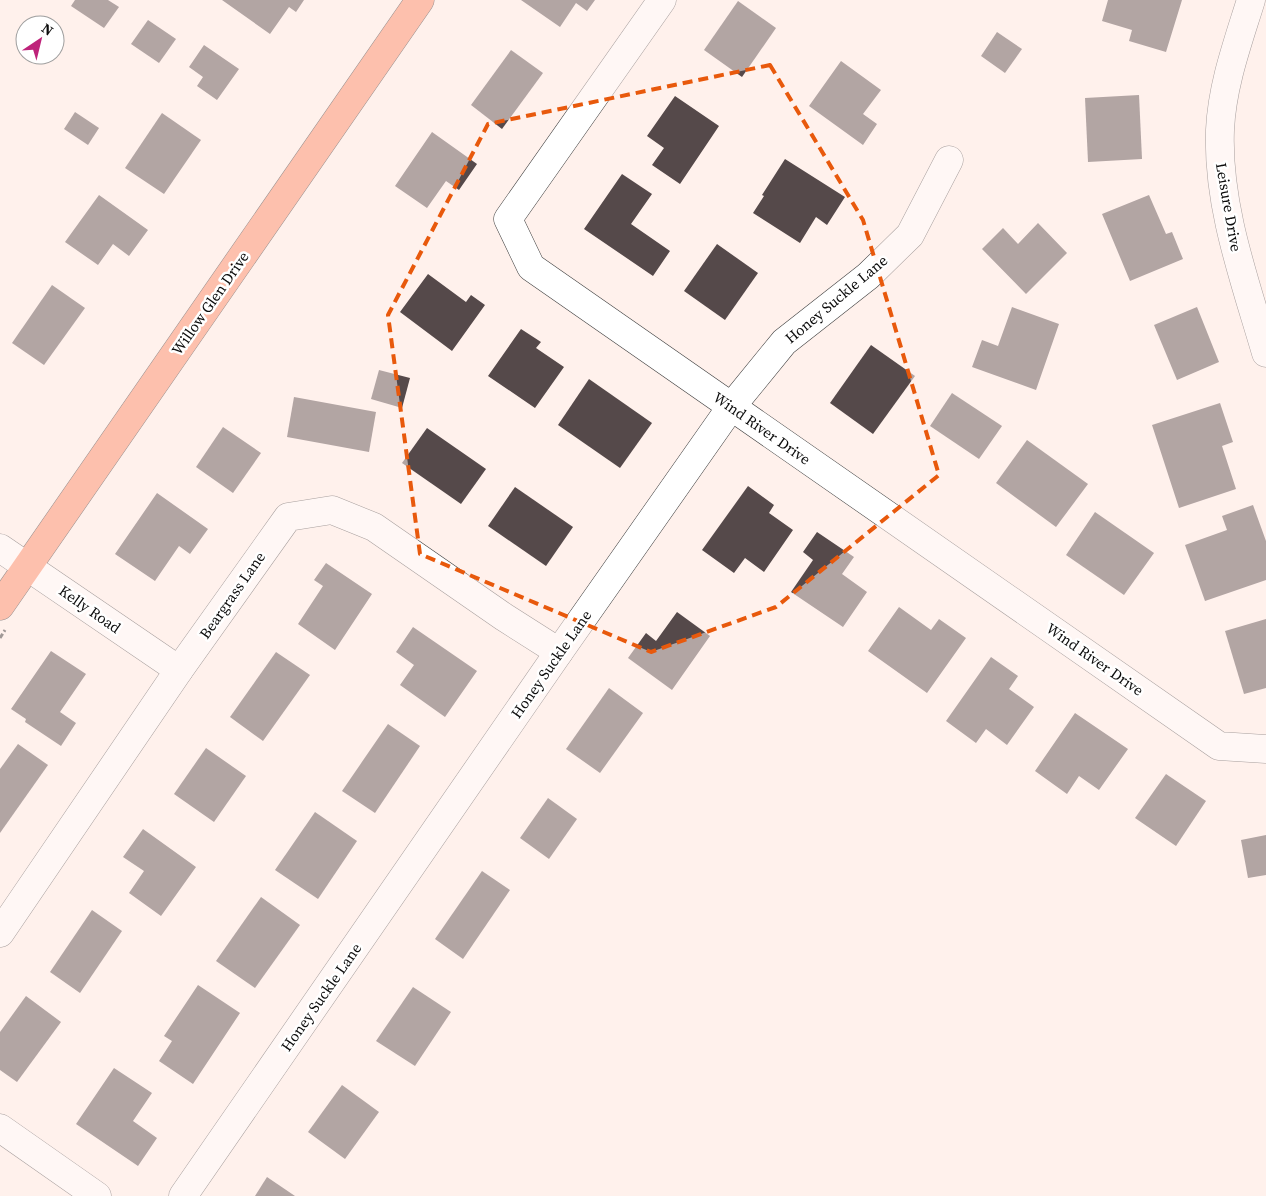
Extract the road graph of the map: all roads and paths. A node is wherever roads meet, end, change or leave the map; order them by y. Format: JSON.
{"nodes":[{"id":1,"x":420,"y":0,"type":"edge"},
{"id":2,"x":662,"y":0,"type":"edge"},
{"id":3,"x":1252,"y":0,"type":"edge"},
{"id":4,"x":950,"y":160,"type":"dead end"},
{"id":5,"x":1266,"y":353,"type":"edge"},
{"id":6,"x":732,"y":407,"type":"junction"},
{"id":7,"x":0,"y":548,"type":"edge"},
{"id":8,"x":27,"y":567,"type":"junction"},
{"id":9,"x":0,"y":606,"type":"edge"},
{"id":10,"x":559,"y":652,"type":"junction"},
{"id":11,"x":179,"y":670,"type":"junction"},
{"id":12,"x":1266,"y":749,"type":"edge"},
{"id":13,"x":0,"y":933,"type":"edge"},
{"id":14,"x":0,"y":1128,"type":"edge"},
{"id":15,"x":97,"y":1196,"type":"edge"},
{"id":16,"x":182,"y":1196,"type":"edge"}],
"edges":[{"from":1,"to":8,"type":"main road","name":"Willow Glen Drive"},
{"from":2,"to":6,"type":"street","name":"Wind River Drive"},
{"from":3,"to":5,"type":"street","name":"Leisure Drive"},
{"from":4,"to":6,"type":"street","name":"Honey Suckle Lane"},
{"from":6,"to":10,"type":"street","name":"Honey Suckle Lane"},
{"from":6,"to":12,"type":"street","name":"Wind River Drive"},
{"from":7,"to":8,"type":"street","name":"Kelly Road"},
{"from":8,"to":9,"type":"main road","name":"Willow Glen Drive"},
{"from":8,"to":11,"type":"street","name":"Kelly Road"},
{"from":10,"to":11,"type":"street","name":"Beargrass Lane"},
{"from":10,"to":16,"type":"street","name":"Honey Suckle Lane"},
{"from":11,"to":13,"type":"street","name":"Beargrass Lane"},
{"from":14,"to":15,"type":"street"}]}
